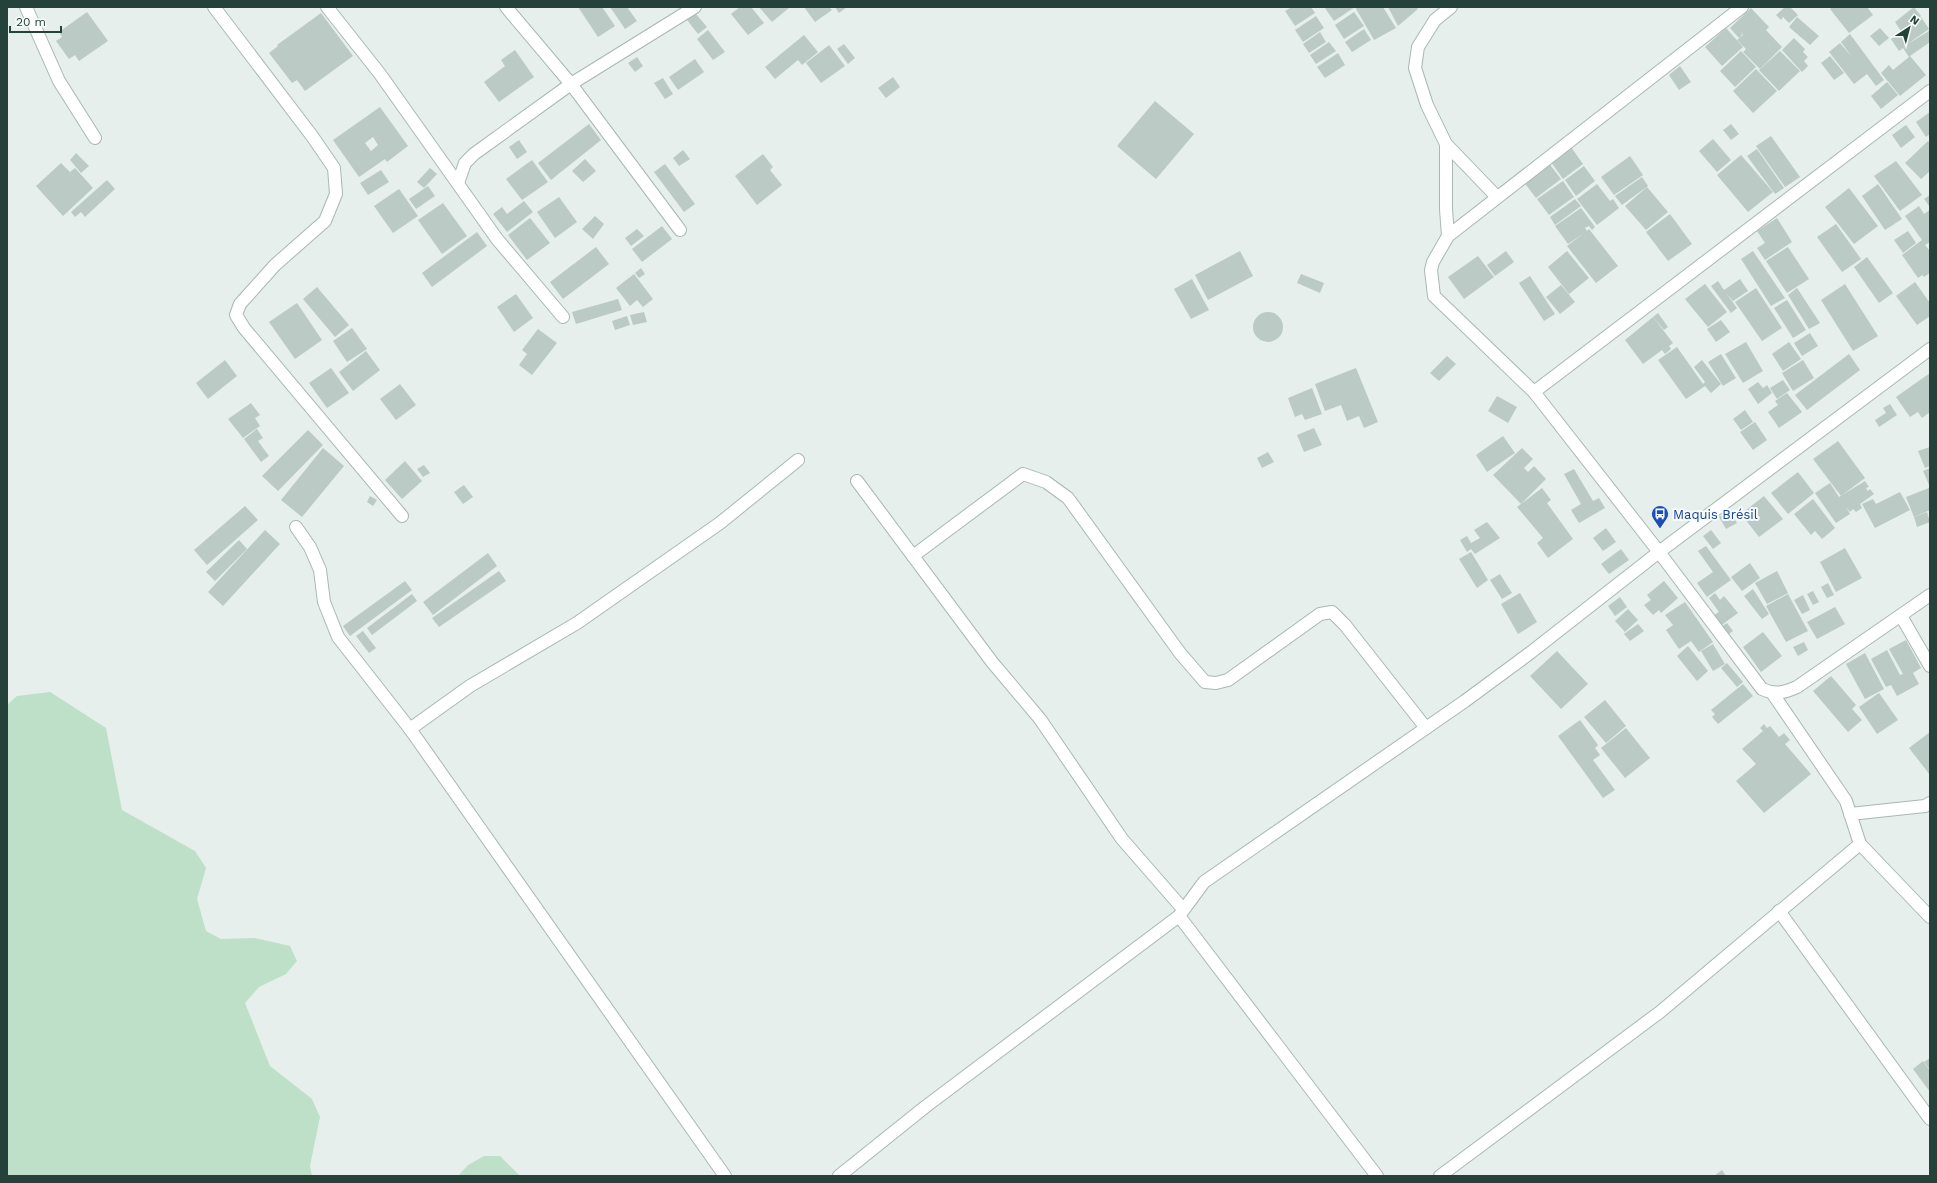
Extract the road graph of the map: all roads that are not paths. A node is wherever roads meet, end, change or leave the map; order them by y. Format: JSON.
{"nodes":[{"id":1,"x":26,"y":7,"type":"edge"},
{"id":2,"x":214,"y":7,"type":"edge"},
{"id":3,"x":327,"y":7,"type":"edge"},
{"id":4,"x":506,"y":7,"type":"edge"},
{"id":5,"x":695,"y":7,"type":"edge"},
{"id":6,"x":1451,"y":7,"type":"edge"},
{"id":7,"x":1742,"y":7,"type":"edge"},
{"id":8,"x":571,"y":84,"type":"junction"},
{"id":9,"x":1930,"y":91,"type":"edge"},
{"id":10,"x":95,"y":138,"type":"dead end"},
{"id":11,"x":1446,"y":144,"type":"junction"},
{"id":12,"x":458,"y":183,"type":"junction"},
{"id":13,"x":1497,"y":197,"type":"junction"},
{"id":14,"x":680,"y":230,"type":"dead end"},
{"id":15,"x":1448,"y":236,"type":"junction"},
{"id":16,"x":563,"y":317,"type":"dead end"},
{"id":17,"x":1930,"y":349,"type":"edge"},
{"id":18,"x":1534,"y":392,"type":"junction"},
{"id":19,"x":798,"y":460,"type":"dead end"},
{"id":20,"x":857,"y":481,"type":"dead end"},
{"id":21,"x":402,"y":516,"type":"dead end"},
{"id":22,"x":296,"y":527,"type":"dead end"},
{"id":23,"x":1659,"y":552,"type":"junction"},
{"id":24,"x":913,"y":556,"type":"junction"},
{"id":25,"x":1930,"y":595,"type":"edge"},
{"id":26,"x":1901,"y":616,"type":"junction"},
{"id":27,"x":1930,"y":666,"type":"edge"},
{"id":28,"x":1772,"y":694,"type":"junction"},
{"id":29,"x":1426,"y":728,"type":"junction"},
{"id":30,"x":410,"y":730,"type":"junction"},
{"id":31,"x":1930,"y":803,"type":"edge"},
{"id":32,"x":1850,"y":814,"type":"junction"},
{"id":33,"x":1860,"y":844,"type":"junction"},
{"id":34,"x":1779,"y":911,"type":"junction"},
{"id":35,"x":1181,"y":912,"type":"junction"},
{"id":36,"x":1930,"y":917,"type":"edge"},
{"id":37,"x":1930,"y":1119,"type":"edge"},
{"id":38,"x":725,"y":1176,"type":"edge"},
{"id":39,"x":839,"y":1176,"type":"edge"},
{"id":40,"x":1377,"y":1176,"type":"edge"},
{"id":41,"x":1440,"y":1176,"type":"edge"}],
"edges":[{"from":1,"to":10,"type":"street"},
{"from":2,"to":21,"type":"street"},
{"from":3,"to":12,"type":"street"},
{"from":4,"to":8,"type":"street"},
{"from":5,"to":8,"type":"street"},
{"from":6,"to":11,"type":"street"},
{"from":7,"to":13,"type":"street"},
{"from":8,"to":12,"type":"street"},
{"from":8,"to":14,"type":"street"},
{"from":9,"to":18,"type":"street"},
{"from":11,"to":13,"type":"street"},
{"from":11,"to":15,"type":"street"},
{"from":12,"to":16,"type":"street"},
{"from":13,"to":15,"type":"street"},
{"from":15,"to":18,"type":"street"},
{"from":17,"to":23,"type":"street"},
{"from":18,"to":23,"type":"street"},
{"from":19,"to":30,"type":"street"},
{"from":20,"to":24,"type":"street"},
{"from":22,"to":30,"type":"street"},
{"from":23,"to":28,"type":"street"},
{"from":23,"to":29,"type":"street"},
{"from":24,"to":29,"type":"street"},
{"from":24,"to":35,"type":"street"},
{"from":25,"to":26,"type":"street"},
{"from":26,"to":27,"type":"street"},
{"from":26,"to":28,"type":"street"},
{"from":28,"to":32,"type":"street"},
{"from":29,"to":35,"type":"street"},
{"from":30,"to":38,"type":"street"},
{"from":31,"to":32,"type":"street"},
{"from":32,"to":33,"type":"street"},
{"from":33,"to":34,"type":"street"},
{"from":33,"to":36,"type":"street"},
{"from":34,"to":37,"type":"street"},
{"from":34,"to":41,"type":"street"},
{"from":35,"to":39,"type":"street"},
{"from":35,"to":40,"type":"street"}]}
